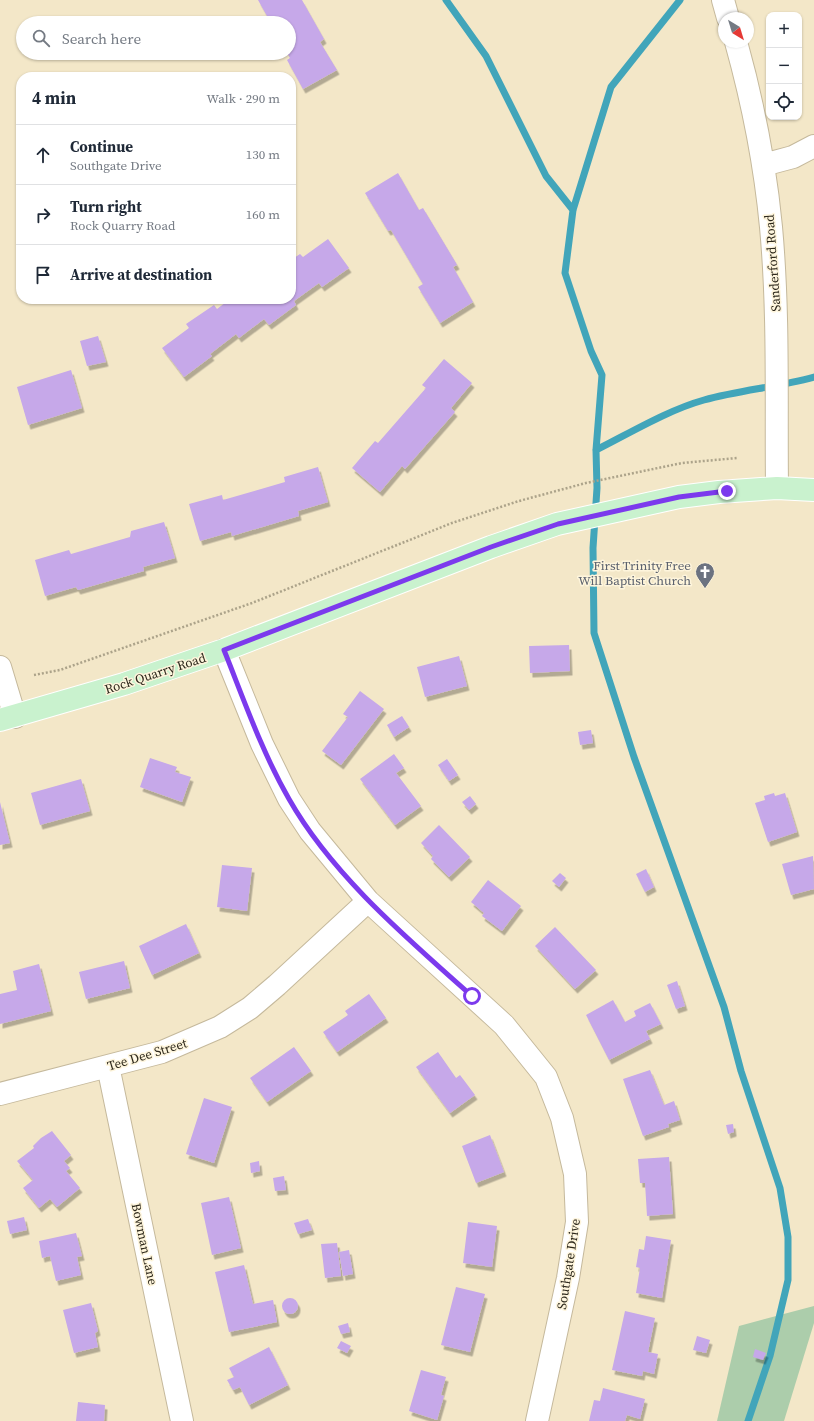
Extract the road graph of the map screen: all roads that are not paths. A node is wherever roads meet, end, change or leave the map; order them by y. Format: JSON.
{"nodes":[{"id":1,"x":723,"y":0,"type":"edge"},
{"id":2,"x":726,"y":12,"type":"edge"},
{"id":3,"x":738,"y":48,"type":"edge"},
{"id":4,"x":814,"y":146,"type":"edge"},
{"id":5,"x":763,"y":165,"type":"junction"},
{"id":6,"x":777,"y":488,"type":"junction"},
{"id":7,"x":814,"y":490,"type":"edge"},
{"id":8,"x":224,"y":650,"type":"junction"},
{"id":9,"x":0,"y":667,"type":"edge"},
{"id":10,"x":7,"y":718,"type":"edge"},
{"id":11,"x":368,"y":901,"type":"junction"},
{"id":12,"x":108,"y":1066,"type":"junction"},
{"id":13,"x":0,"y":1094,"type":"edge"},
{"id":14,"x":182,"y":1421,"type":"edge"},
{"id":15,"x":537,"y":1421,"type":"edge"}],
"edges":[{"from":1,"to":2,"type":"street"},
{"from":3,"to":5,"type":"street","name":"Sanderford Road"},
{"from":4,"to":5,"type":"street"},
{"from":5,"to":6,"type":"street","name":"Sanderford Road"},
{"from":6,"to":7,"type":"main road","name":"Rock Quarry Road"},
{"from":6,"to":8,"type":"main road","name":"Rock Quarry Road"},
{"from":8,"to":10,"type":"main road","name":"Rock Quarry Road"},
{"from":8,"to":11,"type":"street","name":"Southgate Drive"},
{"from":9,"to":10,"type":"street"},
{"from":11,"to":12,"type":"street","name":"Tee Dee Street"},
{"from":11,"to":15,"type":"street","name":"Southgate Drive"},
{"from":12,"to":13,"type":"street","name":"Tee Dee Street"},
{"from":12,"to":14,"type":"street","name":"Bowman Lane"}]}
